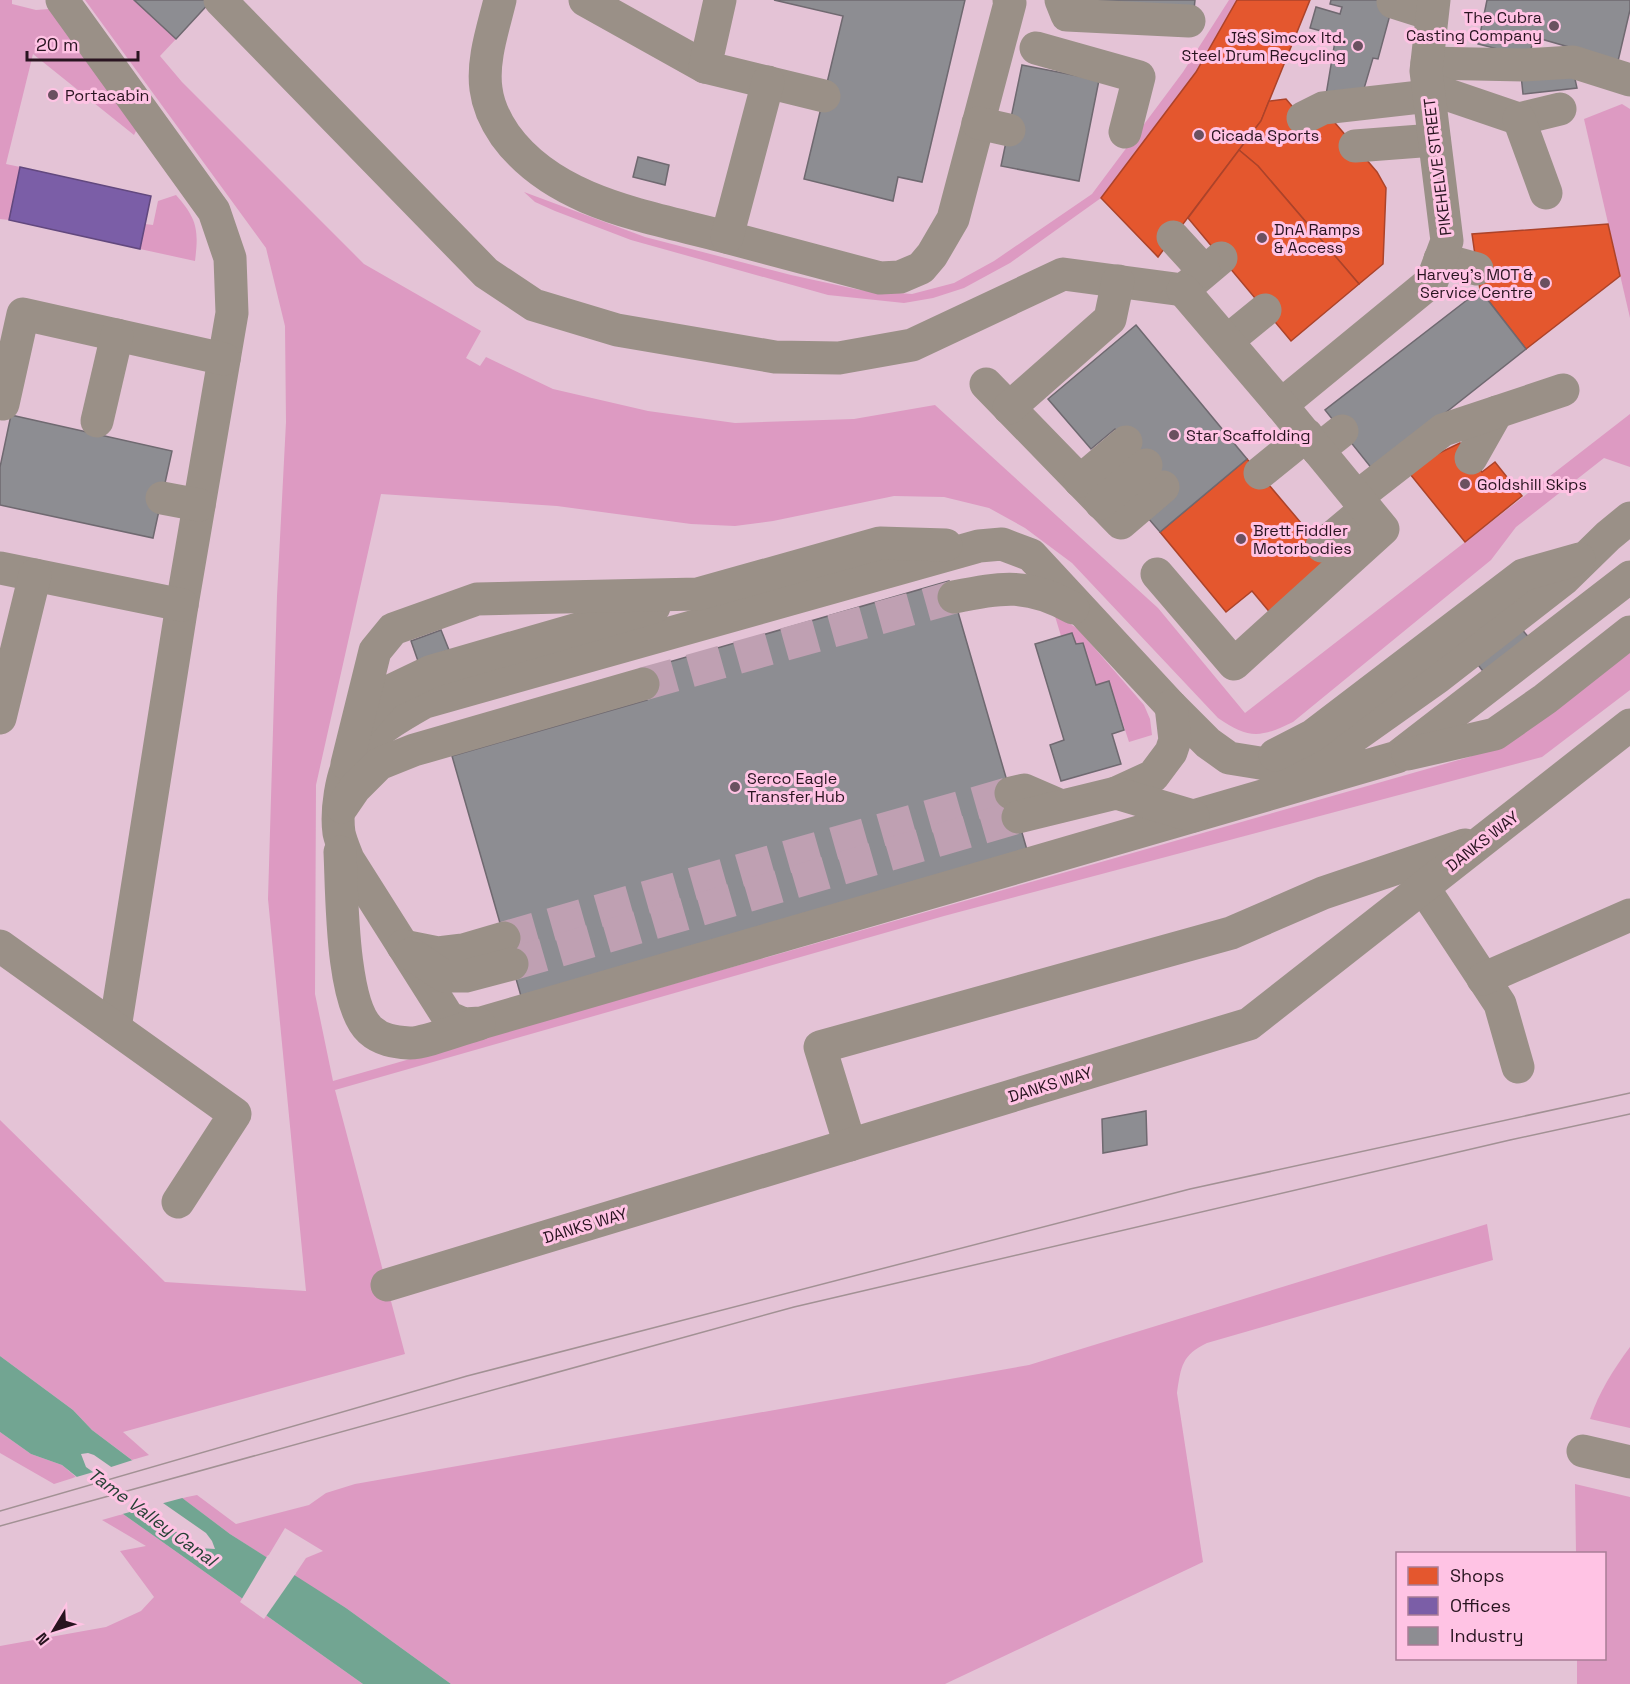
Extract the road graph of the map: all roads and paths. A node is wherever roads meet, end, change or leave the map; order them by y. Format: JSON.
{"nodes":[{"id":1,"x":62,"y":0,"type":"edge"},
{"id":2,"x":220,"y":0,"type":"edge"},
{"id":3,"x":500,"y":0,"type":"edge"},
{"id":4,"x":585,"y":0,"type":"edge"},
{"id":5,"x":720,"y":0,"type":"edge"},
{"id":6,"x":1061,"y":0,"type":"edge"},
{"id":7,"x":1010,"y":1,"type":"edge"},
{"id":8,"x":1393,"y":2,"type":"dead end"},
{"id":9,"x":1433,"y":7,"type":"edge"},
{"id":10,"x":1189,"y":21,"type":"dead end"},
{"id":11,"x":705,"y":67,"type":"junction"},
{"id":12,"x":1630,"y":80,"type":"edge"},
{"id":13,"x":768,"y":82,"type":"junction"},
{"id":14,"x":1428,"y":82,"type":"junction"},
{"id":15,"x":824,"y":96,"type":"dead end"},
{"id":16,"x":1560,"y":109,"type":"dead end"},
{"id":17,"x":1303,"y":118,"type":"dead end"},
{"id":18,"x":1519,"y":119,"type":"junction"},
{"id":19,"x":1125,"y":132,"type":"dead end"},
{"id":20,"x":1434,"y":140,"type":"junction"},
{"id":21,"x":1355,"y":146,"type":"dead end"},
{"id":22,"x":1546,"y":193,"type":"dead end"},
{"id":23,"x":727,"y":237,"type":"junction"},
{"id":24,"x":1173,"y":237,"type":"dead end"},
{"id":25,"x":1440,"y":259,"type":"junction"},
{"id":26,"x":1477,"y":269,"type":"dead end"},
{"id":27,"x":1203,"y":273,"type":"junction"},
{"id":28,"x":1118,"y":281,"type":"junction"},
{"id":29,"x":1265,"y":310,"type":"dead end"},
{"id":30,"x":117,"y":335,"type":"junction"},
{"id":31,"x":1227,"y":341,"type":"junction"},
{"id":32,"x":224,"y":359,"type":"junction"},
{"id":33,"x":986,"y":384,"type":"dead end"},
{"id":34,"x":1563,"y":390,"type":"dead end"},
{"id":35,"x":3,"y":404,"type":"dead end"},
{"id":36,"x":1281,"y":405,"type":"junction"},
{"id":37,"x":1009,"y":408,"type":"junction"},
{"id":38,"x":1497,"y":412,"type":"junction"},
{"id":39,"x":97,"y":421,"type":"dead end"},
{"id":40,"x":1322,"y":439,"type":"junction"},
{"id":41,"x":1472,"y":458,"type":"dead end"},
{"id":42,"x":1260,"y":473,"type":"dead end"},
{"id":43,"x":1091,"y":492,"type":"junction"},
{"id":44,"x":162,"y":498,"type":"dead end"},
{"id":45,"x":199,"y":505,"type":"junction"},
{"id":46,"x":1369,"y":512,"type":"junction"},
{"id":47,"x":1630,"y":518,"type":"edge"},
{"id":48,"x":979,"y":546,"type":"junction"},
{"id":49,"x":1322,"y":546,"type":"dead end"},
{"id":50,"x":0,"y":568,"type":"edge"},
{"id":51,"x":1157,"y":574,"type":"dead end"},
{"id":52,"x":35,"y":575,"type":"junction"},
{"id":53,"x":1630,"y":578,"type":"edge"},
{"id":54,"x":698,"y":594,"type":"junction"},
{"id":55,"x":954,"y":597,"type":"tunnel mouth"},
{"id":56,"x":182,"y":605,"type":"junction"},
{"id":57,"x":1630,"y":606,"type":"edge"},
{"id":58,"x":1086,"y":615,"type":"junction"},
{"id":59,"x":1630,"y":632,"type":"edge"},
{"id":60,"x":642,"y":684,"type":"tunnel mouth"},
{"id":61,"x":1171,"y":706,"type":"junction"},
{"id":62,"x":0,"y":718,"type":"edge"},
{"id":63,"x":1630,"y":725,"type":"edge"},
{"id":64,"x":356,"y":728,"type":"junction"},
{"id":65,"x":1449,"y":745,"type":"junction"},
{"id":66,"x":1397,"y":757,"type":"junction"},
{"id":67,"x":344,"y":774,"type":"junction"},
{"id":68,"x":1116,"y":793,"type":"junction"},
{"id":69,"x":1014,"y":805,"type":"tunnel mouth"},
{"id":70,"x":1193,"y":816,"type":"junction"},
{"id":71,"x":339,"y":824,"type":"junction"},
{"id":72,"x":1486,"y":838,"type":"junction"},
{"id":73,"x":1423,"y":887,"type":"junction"},
{"id":74,"x":1630,"y":915,"type":"edge"},
{"id":75,"x":0,"y":946,"type":"edge"},
{"id":76,"x":402,"y":946,"type":"junction"},
{"id":77,"x":508,"y":951,"type":"tunnel mouth"},
{"id":78,"x":1483,"y":979,"type":"junction"},
{"id":79,"x":481,"y":1023,"type":"junction"},
{"id":80,"x":115,"y":1028,"type":"junction"},
{"id":81,"x":1518,"y":1067,"type":"dead end"},
{"id":82,"x":850,"y":1145,"type":"junction"},
{"id":83,"x":178,"y":1202,"type":"dead end"},
{"id":84,"x":387,"y":1285,"type":"dead end"},
{"id":85,"x":1583,"y":1451,"type":"dead end"},
{"id":86,"x":1630,"y":1462,"type":"edge"}],
"edges":[{"from":1,"to":32,"type":"street"},
{"from":2,"to":28,"type":"street"},
{"from":3,"to":23,"type":"street"},
{"from":4,"to":11,"type":"street"},
{"from":5,"to":11,"type":"street"},
{"from":6,"to":10,"type":"street"},
{"from":7,"to":19,"type":"street"},
{"from":7,"to":23,"type":"street"},
{"from":8,"to":9,"type":"street"},
{"from":9,"to":14,"type":"street","name":"PIKEHELVE STREET"},
{"from":11,"to":13,"type":"street"},
{"from":12,"to":14,"type":"street"},
{"from":13,"to":15,"type":"street"},
{"from":13,"to":23,"type":"street"},
{"from":14,"to":17,"type":"street"},
{"from":14,"to":18,"type":"street"},
{"from":14,"to":20,"type":"street","name":"PIKEHELVE STREET"},
{"from":16,"to":18,"type":"street"},
{"from":18,"to":22,"type":"street"},
{"from":20,"to":21,"type":"street"},
{"from":20,"to":25,"type":"street","name":"PIKEHELVE STREET"},
{"from":24,"to":27,"type":"street"},
{"from":25,"to":26,"type":"street"},
{"from":25,"to":36,"type":"street","name":"PIKEHELVE STREET"},
{"from":27,"to":28,"type":"street"},
{"from":27,"to":31,"type":"street"},
{"from":28,"to":37,"type":"street"},
{"from":29,"to":31,"type":"street"},
{"from":30,"to":32,"type":"street"},
{"from":30,"to":35,"type":"street"},
{"from":30,"to":39,"type":"street"},
{"from":31,"to":36,"type":"street"},
{"from":32,"to":45,"type":"street"},
{"from":33,"to":37,"type":"street"},
{"from":34,"to":38,"type":"street"},
{"from":36,"to":40,"type":"street"},
{"from":37,"to":43,"type":"street"},
{"from":38,"to":41,"type":"street"},
{"from":38,"to":46,"type":"street"},
{"from":40,"to":42,"type":"street"},
{"from":40,"to":46,"type":"street"},
{"from":43,"to":43,"type":"street"},
{"from":44,"to":45,"type":"street"},
{"from":45,"to":56,"type":"street"},
{"from":46,"to":49,"type":"street"},
{"from":46,"to":51,"type":"street"},
{"from":47,"to":61,"type":"street"},
{"from":48,"to":54,"type":"street"},
{"from":48,"to":58,"type":"street"},
{"from":48,"to":67,"type":"street"},
{"from":50,"to":52,"type":"street"},
{"from":52,"to":56,"type":"street"},
{"from":52,"to":62,"type":"street"},
{"from":53,"to":66,"type":"street"},
{"from":54,"to":64,"type":"street"},
{"from":54,"to":64,"type":"street"},
{"from":55,"to":58,"type":"street"},
{"from":56,"to":80,"type":"street"},
{"from":57,"to":65,"type":"street"},
{"from":58,"to":61,"type":"street"},
{"from":59,"to":65,"type":"street"},
{"from":60,"to":71,"type":"street"},
{"from":61,"to":68,"type":"street"},
{"from":63,"to":72,"type":"street","name":"DANKS WAY"},
{"from":64,"to":67,"type":"street"},
{"from":65,"to":66,"type":"street"},
{"from":66,"to":70,"type":"street"},
{"from":67,"to":71,"type":"street"},
{"from":68,"to":69,"type":"street"},
{"from":68,"to":70,"type":"street"},
{"from":70,"to":79,"type":"street"},
{"from":71,"to":76,"type":"street"},
{"from":71,"to":79,"type":"street"},
{"from":72,"to":73,"type":"street","name":"DANKS WAY"},
{"from":72,"to":82,"type":"street"},
{"from":73,"to":78,"type":"street"},
{"from":73,"to":82,"type":"street","name":"DANKS WAY"},
{"from":74,"to":78,"type":"street"},
{"from":75,"to":80,"type":"street"},
{"from":76,"to":77,"type":"street"},
{"from":76,"to":79,"type":"street"},
{"from":78,"to":81,"type":"street"},
{"from":80,"to":83,"type":"street"},
{"from":82,"to":84,"type":"street","name":"DANKS WAY"},
{"from":85,"to":86,"type":"street"}]}
